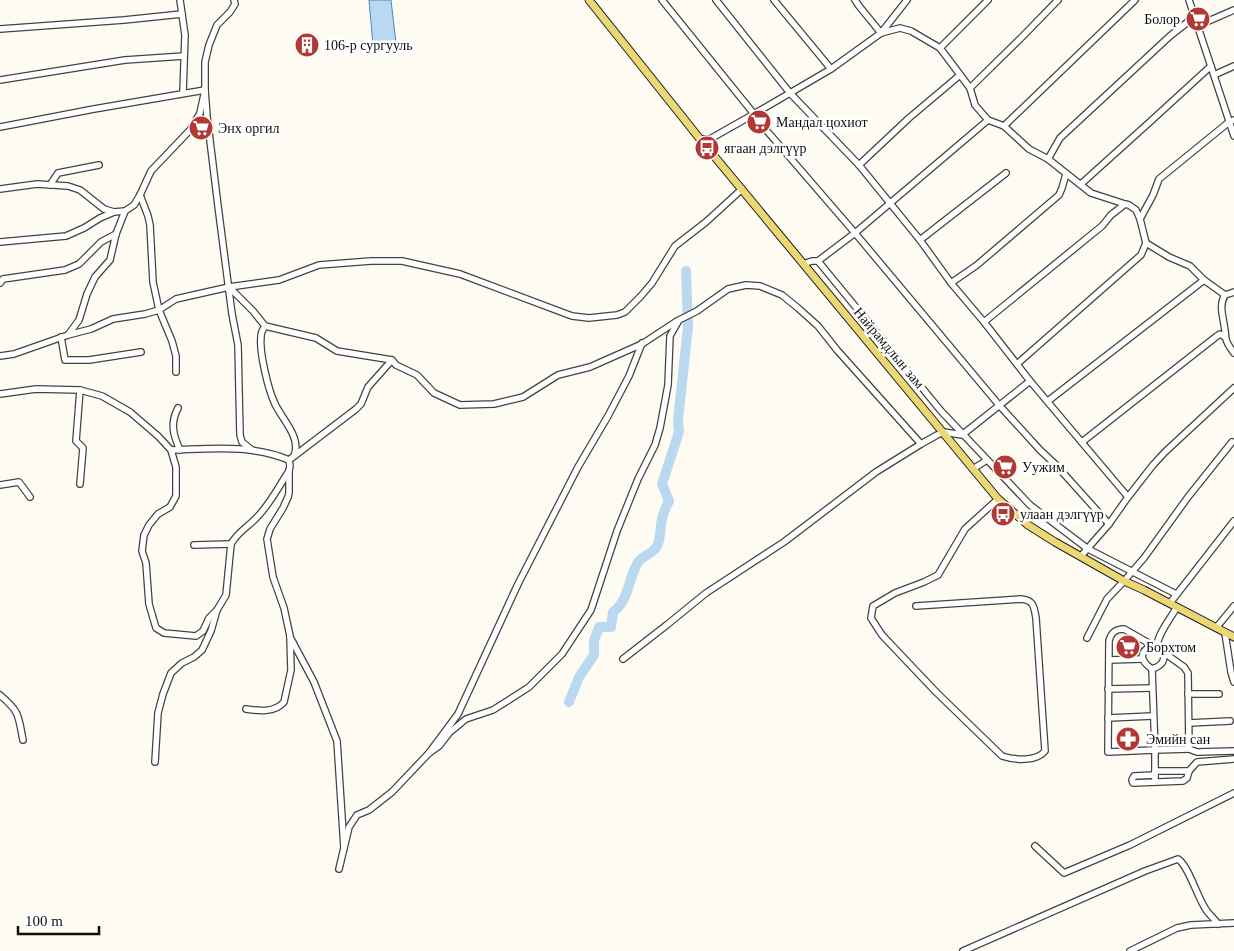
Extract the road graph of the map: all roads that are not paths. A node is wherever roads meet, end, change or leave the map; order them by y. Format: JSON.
{"nodes":[{"id":1,"x":180,"y":0,"type":"edge"},
{"id":2,"x":234,"y":0,"type":"edge"},
{"id":3,"x":589,"y":0,"type":"edge"},
{"id":4,"x":662,"y":0,"type":"edge"},
{"id":5,"x":716,"y":0,"type":"edge"},
{"id":6,"x":774,"y":0,"type":"edge"},
{"id":7,"x":855,"y":0,"type":"edge"},
{"id":8,"x":907,"y":0,"type":"edge"},
{"id":9,"x":988,"y":0,"type":"edge"},
{"id":10,"x":1058,"y":0,"type":"edge"},
{"id":11,"x":1135,"y":0,"type":"edge"},
{"id":12,"x":1189,"y":0,"type":"edge"},
{"id":13,"x":1234,"y":10,"type":"edge"},
{"id":14,"x":182,"y":14,"type":"junction"},
{"id":15,"x":1194,"y":17,"type":"junction"},
{"id":16,"x":1197,"y":26,"type":"junction"},
{"id":17,"x":0,"y":29,"type":"edge"},
{"id":18,"x":881,"y":32,"type":"junction"},
{"id":19,"x":940,"y":48,"type":"junction"},
{"id":20,"x":184,"y":56,"type":"junction"},
{"id":21,"x":1210,"y":66,"type":"junction"},
{"id":22,"x":1234,"y":66,"type":"edge"},
{"id":23,"x":831,"y":69,"type":"junction"},
{"id":24,"x":960,"y":75,"type":"junction"},
{"id":25,"x":1214,"y":75,"type":"junction"},
{"id":26,"x":0,"y":80,"type":"edge"},
{"id":27,"x":970,"y":88,"type":"junction"},
{"id":28,"x":205,"y":90,"type":"junction"},
{"id":29,"x":183,"y":93,"type":"junction"},
{"id":30,"x":790,"y":93,"type":"junction"},
{"id":31,"x":754,"y":114,"type":"junction"},
{"id":32,"x":988,"y":120,"type":"junction"},
{"id":33,"x":1231,"y":121,"type":"edge"},
{"id":34,"x":1004,"y":126,"type":"junction"},
{"id":35,"x":0,"y":128,"type":"edge"},
{"id":36,"x":1234,"y":136,"type":"edge"},
{"id":37,"x":700,"y":139,"type":"junction"},
{"id":38,"x":1048,"y":159,"type":"junction"},
{"id":39,"x":99,"y":164,"type":"dead end"},
{"id":40,"x":859,"y":165,"type":"junction"},
{"id":41,"x":1006,"y":172,"type":"dead end"},
{"id":42,"x":1066,"y":174,"type":"junction"},
{"id":43,"x":1081,"y":184,"type":"junction"},
{"id":44,"x":50,"y":185,"type":"junction"},
{"id":45,"x":0,"y":189,"type":"edge"},
{"id":46,"x":742,"y":189,"type":"junction"},
{"id":47,"x":140,"y":195,"type":"junction"},
{"id":48,"x":890,"y":203,"type":"junction"},
{"id":49,"x":1125,"y":204,"type":"junction"},
{"id":50,"x":114,"y":212,"type":"junction"},
{"id":51,"x":125,"y":212,"type":"junction"},
{"id":52,"x":1140,"y":219,"type":"junction"},
{"id":53,"x":855,"y":233,"type":"junction"},
{"id":54,"x":116,"y":234,"type":"junction"},
{"id":55,"x":920,"y":240,"type":"junction"},
{"id":56,"x":0,"y":242,"type":"edge"},
{"id":57,"x":1146,"y":243,"type":"junction"},
{"id":58,"x":818,"y":262,"type":"junction"},
{"id":59,"x":803,"y":264,"type":"junction"},
{"id":60,"x":1204,"y":280,"type":"junction"},
{"id":61,"x":0,"y":283,"type":"edge"},
{"id":62,"x":951,"y":283,"type":"junction"},
{"id":63,"x":229,"y":287,"type":"junction"},
{"id":64,"x":1234,"y":292,"type":"edge"},
{"id":65,"x":1225,"y":295,"type":"junction"},
{"id":66,"x":159,"y":310,"type":"junction"},
{"id":67,"x":679,"y":320,"type":"junction"},
{"id":68,"x":984,"y":322,"type":"junction"},
{"id":69,"x":265,"y":326,"type":"junction"},
{"id":70,"x":68,"y":335,"type":"junction"},
{"id":71,"x":61,"y":337,"type":"junction"},
{"id":72,"x":1225,"y":337,"type":"junction"},
{"id":73,"x":642,"y":343,"type":"junction"},
{"id":74,"x":141,"y":352,"type":"dead end"},
{"id":75,"x":1234,"y":353,"type":"edge"},
{"id":76,"x":0,"y":356,"type":"edge"},
{"id":77,"x":392,"y":360,"type":"junction"},
{"id":78,"x":1017,"y":364,"type":"junction"},
{"id":79,"x":176,"y":372,"type":"dead end"},
{"id":80,"x":1030,"y":381,"type":"junction"},
{"id":81,"x":1234,"y":388,"type":"edge"},
{"id":82,"x":80,"y":390,"type":"junction"},
{"id":83,"x":0,"y":394,"type":"edge"},
{"id":84,"x":1048,"y":401,"type":"junction"},
{"id":85,"x":999,"y":405,"type":"junction"},
{"id":86,"x":178,"y":408,"type":"dead end"},
{"id":87,"x":944,"y":432,"type":"junction"},
{"id":88,"x":963,"y":434,"type":"junction"},
{"id":89,"x":1082,"y":442,"type":"junction"},
{"id":90,"x":1232,"y":442,"type":"dead end"},
{"id":91,"x":921,"y":444,"type":"junction"},
{"id":92,"x":171,"y":450,"type":"junction"},
{"id":93,"x":180,"y":450,"type":"junction"},
{"id":94,"x":252,"y":450,"type":"junction"},
{"id":95,"x":291,"y":458,"type":"junction"},
{"id":96,"x":987,"y":460,"type":"junction"},
{"id":97,"x":973,"y":469,"type":"junction"},
{"id":98,"x":289,"y":471,"type":"junction"},
{"id":99,"x":80,"y":484,"type":"dead end"},
{"id":100,"x":0,"y":485,"type":"edge"},
{"id":101,"x":30,"y":497,"type":"dead end"},
{"id":102,"x":1128,"y":497,"type":"junction"},
{"id":103,"x":998,"y":498,"type":"junction"},
{"id":104,"x":1234,"y":521,"type":"edge"},
{"id":105,"x":1109,"y":524,"type":"junction"},
{"id":106,"x":231,"y":544,"type":"junction"},
{"id":107,"x":194,"y":545,"type":"dead end"},
{"id":108,"x":1088,"y":549,"type":"junction"},
{"id":109,"x":1081,"y":556,"type":"junction"},
{"id":110,"x":1132,"y":572,"type":"junction"},
{"id":111,"x":1124,"y":581,"type":"junction"},
{"id":112,"x":1176,"y":594,"type":"junction"},
{"id":113,"x":1170,"y":603,"type":"junction"},
{"id":114,"x":916,"y":606,"type":"dead end"},
{"id":115,"x":1234,"y":606,"type":"edge"},
{"id":116,"x":1177,"y":607,"type":"junction"},
{"id":117,"x":217,"y":610,"type":"junction"},
{"id":118,"x":1216,"y":628,"type":"junction"},
{"id":119,"x":1225,"y":633,"type":"junction"},
{"id":120,"x":290,"y":636,"type":"junction"},
{"id":121,"x":1234,"y":637,"type":"edge"},
{"id":122,"x":1087,"y":638,"type":"dead end"},
{"id":123,"x":1154,"y":645,"type":"junction"},
{"id":124,"x":1164,"y":652,"type":"junction"},
{"id":125,"x":623,"y":659,"type":"dead end"},
{"id":126,"x":1142,"y":659,"type":"junction"},
{"id":127,"x":1109,"y":660,"type":"junction"},
{"id":128,"x":1152,"y":669,"type":"junction"},
{"id":129,"x":1234,"y":682,"type":"edge"},
{"id":130,"x":1152,"y":688,"type":"junction"},
{"id":131,"x":1108,"y":689,"type":"junction"},
{"id":132,"x":1188,"y":694,"type":"junction"},
{"id":133,"x":1219,"y":694,"type":"dead end"},
{"id":134,"x":0,"y":695,"type":"edge"},
{"id":135,"x":246,"y":709,"type":"dead end"},
{"id":136,"x":1153,"y":716,"type":"junction"},
{"id":137,"x":1108,"y":718,"type":"junction"},
{"id":138,"x":1230,"y":721,"type":"dead end"},
{"id":139,"x":1189,"y":723,"type":"junction"},
{"id":140,"x":23,"y":740,"type":"dead end"},
{"id":141,"x":1155,"y":750,"type":"junction"},
{"id":142,"x":1190,"y":750,"type":"junction"},
{"id":143,"x":1234,"y":751,"type":"edge"},
{"id":144,"x":430,"y":753,"type":"junction"},
{"id":145,"x":1234,"y":759,"type":"edge"},
{"id":146,"x":155,"y":762,"type":"dead end"},
{"id":147,"x":1197,"y":762,"type":"junction"},
{"id":148,"x":1189,"y":771,"type":"junction"},
{"id":149,"x":1155,"y":773,"type":"junction"},
{"id":150,"x":1155,"y":782,"type":"junction"},
{"id":151,"x":1234,"y":793,"type":"edge"},
{"id":152,"x":1035,"y":846,"type":"dead end"},
{"id":153,"x":344,"y":848,"type":"junction"},
{"id":154,"x":339,"y":869,"type":"dead end"},
{"id":155,"x":1234,"y":922,"type":"edge"},
{"id":156,"x":1218,"y":924,"type":"junction"},
{"id":157,"x":963,"y":951,"type":"edge"},
{"id":158,"x":1130,"y":951,"type":"edge"}],
"edges":[{"from":1,"to":14,"type":"street"},
{"from":2,"to":28,"type":"street"},
{"from":3,"to":37,"type":"main road","name":"Найрамдлын зам"},
{"from":4,"to":31,"type":"street"},
{"from":5,"to":30,"type":"street"},
{"from":6,"to":23,"type":"street"},
{"from":7,"to":18,"type":"street"},
{"from":8,"to":18,"type":"street"},
{"from":9,"to":19,"type":"street"},
{"from":10,"to":27,"type":"street"},
{"from":11,"to":34,"type":"street"},
{"from":12,"to":15,"type":"street"},
{"from":13,"to":16,"type":"street"},
{"from":14,"to":17,"type":"street"},
{"from":14,"to":20,"type":"street"},
{"from":15,"to":16,"type":"street"},
{"from":15,"to":38,"type":"street"},
{"from":16,"to":21,"type":"street"},
{"from":18,"to":19,"type":"street"},
{"from":18,"to":23,"type":"street"},
{"from":19,"to":24,"type":"street"},
{"from":20,"to":26,"type":"street"},
{"from":20,"to":29,"type":"street"},
{"from":21,"to":25,"type":"street"},
{"from":21,"to":43,"type":"street"},
{"from":22,"to":25,"type":"street"},
{"from":23,"to":30,"type":"street"},
{"from":24,"to":27,"type":"street"},
{"from":24,"to":40,"type":"street"},
{"from":25,"to":33,"type":"street"},
{"from":27,"to":32,"type":"street"},
{"from":28,"to":29,"type":"street"},
{"from":28,"to":47,"type":"street"},
{"from":28,"to":63,"type":"street"},
{"from":29,"to":35,"type":"street"},
{"from":30,"to":31,"type":"street"},
{"from":30,"to":40,"type":"street"},
{"from":31,"to":37,"type":"street"},
{"from":31,"to":53,"type":"street"},
{"from":32,"to":34,"type":"street"},
{"from":32,"to":48,"type":"street"},
{"from":33,"to":36,"type":"street"},
{"from":33,"to":52,"type":"street"},
{"from":34,"to":38,"type":"street"},
{"from":37,"to":46,"type":"main road","name":"Найрамдлын зам"},
{"from":38,"to":42,"type":"street"},
{"from":39,"to":44,"type":"street"},
{"from":40,"to":48,"type":"street"},
{"from":41,"to":55,"type":"street"},
{"from":42,"to":43,"type":"street"},
{"from":42,"to":62,"type":"street"},
{"from":43,"to":49,"type":"street"},
{"from":44,"to":45,"type":"street"},
{"from":44,"to":50,"type":"street"},
{"from":46,"to":59,"type":"main road","name":"Найрамдлын зам"},
{"from":46,"to":63,"type":"street"},
{"from":47,"to":51,"type":"street"},
{"from":47,"to":66,"type":"street"},
{"from":48,"to":53,"type":"street"},
{"from":48,"to":55,"type":"street"},
{"from":49,"to":52,"type":"street"},
{"from":49,"to":68,"type":"street"},
{"from":50,"to":51,"type":"street"},
{"from":50,"to":56,"type":"street"},
{"from":51,"to":54,"type":"street"},
{"from":52,"to":57,"type":"street"},
{"from":53,"to":58,"type":"street"},
{"from":53,"to":85,"type":"street"},
{"from":54,"to":61,"type":"street"},
{"from":54,"to":70,"type":"street"},
{"from":55,"to":62,"type":"street"},
{"from":57,"to":60,"type":"street"},
{"from":57,"to":78,"type":"street"},
{"from":58,"to":59,"type":"street"},
{"from":58,"to":88,"type":"street"},
{"from":59,"to":87,"type":"main road","name":"Найрамдлын зам"},
{"from":60,"to":65,"type":"street"},
{"from":60,"to":84,"type":"street"},
{"from":62,"to":68,"type":"street"},
{"from":63,"to":66,"type":"street"},
{"from":63,"to":69,"type":"street"},
{"from":63,"to":94,"type":"street"},
{"from":64,"to":65,"type":"street"},
{"from":65,"to":72,"type":"street"},
{"from":66,"to":70,"type":"street"},
{"from":66,"to":79,"type":"street"},
{"from":67,"to":73,"type":"street"},
{"from":67,"to":91,"type":"street"},
{"from":67,"to":144,"type":"street"},
{"from":68,"to":78,"type":"street"},
{"from":69,"to":77,"type":"street"},
{"from":69,"to":95,"type":"street"},
{"from":70,"to":71,"type":"street"},
{"from":71,"to":74,"type":"street"},
{"from":71,"to":76,"type":"street"},
{"from":72,"to":75,"type":"street"},
{"from":72,"to":89,"type":"street"},
{"from":73,"to":77,"type":"street"},
{"from":73,"to":144,"type":"street"},
{"from":77,"to":95,"type":"street"},
{"from":78,"to":80,"type":"street"},
{"from":80,"to":84,"type":"street"},
{"from":80,"to":85,"type":"street"},
{"from":81,"to":102,"type":"street"},
{"from":82,"to":83,"type":"street"},
{"from":82,"to":92,"type":"street"},
{"from":82,"to":99,"type":"street"},
{"from":84,"to":89,"type":"street"},
{"from":85,"to":88,"type":"street"},
{"from":85,"to":105,"type":"street"},
{"from":86,"to":93,"type":"street"},
{"from":87,"to":88,"type":"street"},
{"from":87,"to":91,"type":"street"},
{"from":87,"to":97,"type":"main road","name":"Найрамдлын зам"},
{"from":88,"to":96,"type":"street"},
{"from":89,"to":102,"type":"street"},
{"from":90,"to":110,"type":"street"},
{"from":91,"to":125,"type":"street"},
{"from":92,"to":93,"type":"street"},
{"from":92,"to":117,"type":"street"},
{"from":93,"to":94,"type":"street"},
{"from":94,"to":95,"type":"street"},
{"from":95,"to":98,"type":"street"},
{"from":96,"to":97,"type":"street"},
{"from":96,"to":108,"type":"street"},
{"from":97,"to":103,"type":"main road","name":"Найрамдлын зам"},
{"from":98,"to":106,"type":"street"},
{"from":98,"to":120,"type":"street"},
{"from":100,"to":101,"type":"street"},
{"from":102,"to":105,"type":"street"},
{"from":103,"to":109,"type":"main road","name":"Найрамдлын зам"},
{"from":103,"to":114,"type":"street"},
{"from":104,"to":112,"type":"street"},
{"from":105,"to":108,"type":"street"},
{"from":106,"to":107,"type":"street"},
{"from":106,"to":117,"type":"street"},
{"from":108,"to":109,"type":"street"},
{"from":108,"to":110,"type":"street"},
{"from":109,"to":111,"type":"main road","name":"Найрамдлын зам"},
{"from":110,"to":111,"type":"street"},
{"from":110,"to":112,"type":"street"},
{"from":111,"to":113,"type":"main road","name":"Найрамдлын зам"},
{"from":111,"to":122,"type":"street"},
{"from":112,"to":113,"type":"street"},
{"from":113,"to":116,"type":"main road","name":"Найрамдлын зам"},
{"from":115,"to":118,"type":"street"},
{"from":116,"to":118,"type":"main road","name":"Найрамдлын зам"},
{"from":116,"to":123,"type":"street"},
{"from":117,"to":146,"type":"street"},
{"from":118,"to":119,"type":"main road","name":"Найрамдлын зам"},
{"from":119,"to":121,"type":"main road","name":"Найрамдлын зам"},
{"from":119,"to":129,"type":"street"},
{"from":120,"to":135,"type":"street"},
{"from":120,"to":153,"type":"street"},
{"from":123,"to":124,"type":"street"},
{"from":123,"to":126,"type":"street"},
{"from":123,"to":127,"type":"street"},
{"from":124,"to":128,"type":"street"},
{"from":124,"to":132,"type":"street"},
{"from":126,"to":127,"type":"street"},
{"from":126,"to":128,"type":"street"},
{"from":127,"to":131,"type":"street"},
{"from":128,"to":130,"type":"street"},
{"from":130,"to":131,"type":"street"},
{"from":130,"to":136,"type":"street"},
{"from":131,"to":137,"type":"street"},
{"from":132,"to":133,"type":"street"},
{"from":132,"to":139,"type":"street"},
{"from":134,"to":140,"type":"street"},
{"from":136,"to":137,"type":"street"},
{"from":136,"to":141,"type":"street"},
{"from":137,"to":141,"type":"street"},
{"from":138,"to":139,"type":"street"},
{"from":139,"to":142,"type":"street"},
{"from":141,"to":142,"type":"street"},
{"from":141,"to":149,"type":"street"},
{"from":142,"to":143,"type":"street"},
{"from":142,"to":147,"type":"street"},
{"from":144,"to":153,"type":"street"},
{"from":145,"to":147,"type":"street"},
{"from":147,"to":148,"type":"street"},
{"from":148,"to":149,"type":"street"},
{"from":148,"to":150,"type":"street"},
{"from":149,"to":150,"type":"street"},
{"from":149,"to":150,"type":"street"},
{"from":151,"to":152,"type":"street"},
{"from":153,"to":154,"type":"street"},
{"from":155,"to":156,"type":"street"},
{"from":156,"to":157,"type":"street"},
{"from":156,"to":158,"type":"street"}]}
